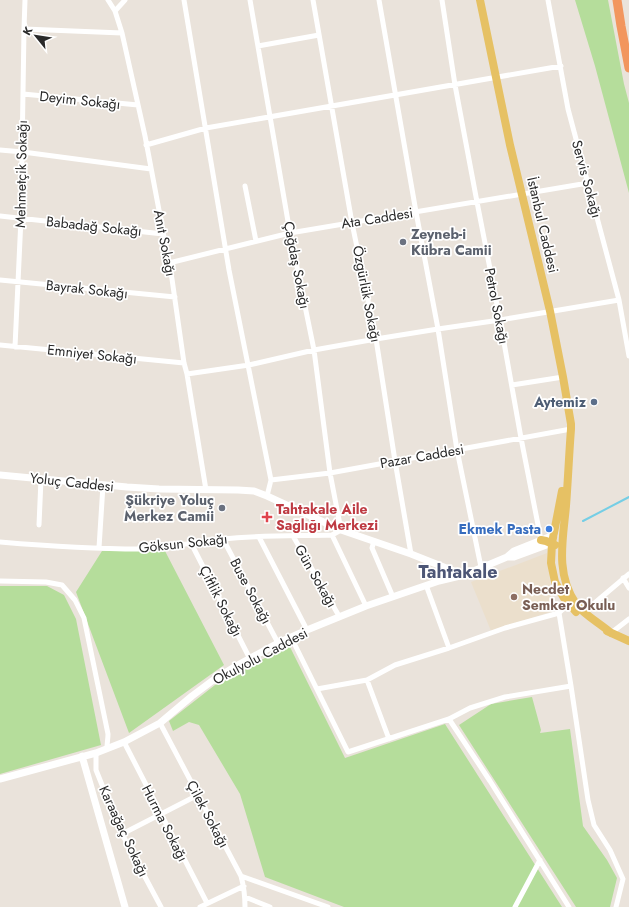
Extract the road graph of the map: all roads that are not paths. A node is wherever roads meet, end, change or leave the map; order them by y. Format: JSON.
{"nodes":[{"id":1,"x":25,"y":0,"type":"edge"},
{"id":2,"x":108,"y":0,"type":"edge"},
{"id":3,"x":125,"y":0,"type":"edge"},
{"id":4,"x":184,"y":0,"type":"edge"},
{"id":5,"x":250,"y":0,"type":"edge"},
{"id":6,"x":313,"y":0,"type":"edge"},
{"id":7,"x":379,"y":0,"type":"edge"},
{"id":8,"x":442,"y":0,"type":"edge"},
{"id":9,"x":480,"y":0,"type":"edge"},
{"id":10,"x":548,"y":0,"type":"edge"},
{"id":11,"x":617,"y":0,"type":"edge"},
{"id":12,"x":115,"y":11,"type":"junction"},
{"id":13,"x":24,"y":29,"type":"junction"},
{"id":14,"x":122,"y":33,"type":"junction"},
{"id":15,"x":319,"y":35,"type":"junction"},
{"id":16,"x":258,"y":46,"type":"junction"},
{"id":17,"x":561,"y":66,"type":"junction"},
{"id":18,"x":629,"y":68,"type":"edge"},
{"id":19,"x":496,"y":78,"type":"junction"},
{"id":20,"x":455,"y":85,"type":"junction"},
{"id":21,"x":22,"y":94,"type":"junction"},
{"id":22,"x":396,"y":95,"type":"junction"},
{"id":23,"x":138,"y":106,"type":"junction"},
{"id":24,"x":332,"y":106,"type":"junction"},
{"id":25,"x":270,"y":117,"type":"junction"},
{"id":26,"x":206,"y":128,"type":"junction"},
{"id":27,"x":146,"y":145,"type":"junction"},
{"id":28,"x":0,"y":150,"type":"edge"},
{"id":29,"x":23,"y":152,"type":"junction"},
{"id":30,"x":151,"y":169,"type":"junction"},
{"id":31,"x":588,"y":183,"type":"junction"},
{"id":32,"x":245,"y":186,"type":"dead end"},
{"id":33,"x":522,"y":194,"type":"junction"},
{"id":34,"x":476,"y":202,"type":"junction"},
{"id":35,"x":416,"y":212,"type":"junction"},
{"id":36,"x":0,"y":216,"type":"edge"},
{"id":37,"x":21,"y":218,"type":"junction"},
{"id":38,"x":352,"y":223,"type":"junction"},
{"id":39,"x":290,"y":233,"type":"junction"},
{"id":40,"x":163,"y":234,"type":"junction"},
{"id":41,"x":256,"y":241,"type":"junction"},
{"id":42,"x":226,"y":249,"type":"junction"},
{"id":43,"x":169,"y":263,"type":"junction"},
{"id":44,"x":0,"y":280,"type":"edge"},
{"id":45,"x":18,"y":282,"type":"junction"},
{"id":46,"x":174,"y":298,"type":"junction"},
{"id":47,"x":619,"y":300,"type":"junction"},
{"id":48,"x":550,"y":311,"type":"junction"},
{"id":49,"x":500,"y":320,"type":"junction"},
{"id":50,"x":438,"y":329,"type":"junction"},
{"id":51,"x":376,"y":339,"type":"junction"},
{"id":52,"x":0,"y":346,"type":"edge"},
{"id":53,"x":15,"y":347,"type":"junction"},
{"id":54,"x":314,"y":350,"type":"junction"},
{"id":55,"x":629,"y":356,"type":"edge"},
{"id":56,"x":184,"y":363,"type":"junction"},
{"id":57,"x":249,"y":365,"type":"junction"},
{"id":58,"x":187,"y":374,"type":"junction"},
{"id":59,"x":563,"y":377,"type":"junction"},
{"id":60,"x":512,"y":385,"type":"junction"},
{"id":61,"x":571,"y":429,"type":"junction"},
{"id":62,"x":521,"y":438,"type":"junction"},
{"id":63,"x":457,"y":450,"type":"junction"},
{"id":64,"x":569,"y":457,"type":"junction"},
{"id":65,"x":395,"y":461,"type":"junction"},
{"id":66,"x":330,"y":473,"type":"junction"},
{"id":67,"x":0,"y":475,"type":"edge"},
{"id":68,"x":41,"y":479,"type":"junction"},
{"id":69,"x":271,"y":480,"type":"junction"},
{"id":70,"x":103,"y":485,"type":"junction"},
{"id":71,"x":206,"y":490,"type":"junction"},
{"id":72,"x":267,"y":496,"type":"junction"},
{"id":73,"x":565,"y":519,"type":"junction"},
{"id":74,"x":38,"y":526,"type":"dead end"},
{"id":75,"x":341,"y":530,"type":"junction"},
{"id":76,"x":332,"y":535,"type":"junction"},
{"id":77,"x":293,"y":536,"type":"junction"},
{"id":78,"x":259,"y":537,"type":"junction"},
{"id":79,"x":223,"y":539,"type":"junction"},
{"id":80,"x":553,"y":539,"type":"junction"},
{"id":81,"x":541,"y":540,"type":"junction"},
{"id":82,"x":374,"y":541,"type":"junction"},
{"id":83,"x":0,"y":542,"type":"edge"},
{"id":84,"x":191,"y":543,"type":"junction"},
{"id":85,"x":98,"y":548,"type":"junction"},
{"id":86,"x":411,"y":554,"type":"junction"},
{"id":87,"x":507,"y":557,"type":"junction"},
{"id":88,"x":482,"y":567,"type":"junction"},
{"id":89,"x":563,"y":570,"type":"junction"},
{"id":90,"x":629,"y":574,"type":"edge"},
{"id":91,"x":464,"y":575,"type":"junction"},
{"id":92,"x":624,"y":578,"type":"junction"},
{"id":93,"x":0,"y":581,"type":"edge"},
{"id":94,"x":426,"y":585,"type":"junction"},
{"id":95,"x":629,"y":588,"type":"edge"},
{"id":96,"x":394,"y":597,"type":"junction"},
{"id":97,"x":571,"y":601,"type":"junction"},
{"id":98,"x":366,"y":606,"type":"junction"},
{"id":99,"x":559,"y":612,"type":"junction"},
{"id":100,"x":584,"y":612,"type":"junction"},
{"id":101,"x":339,"y":616,"type":"junction"},
{"id":102,"x":629,"y":619,"type":"edge"},
{"id":103,"x":306,"y":630,"type":"junction"},
{"id":104,"x":611,"y":633,"type":"junction"},
{"id":105,"x":291,"y":637,"type":"junction"},
{"id":106,"x":629,"y":641,"type":"edge"},
{"id":107,"x":278,"y":642,"type":"junction"},
{"id":108,"x":449,"y":648,"type":"junction"},
{"id":109,"x":250,"y":658,"type":"junction"},
{"id":110,"x":366,"y":680,"type":"junction"},
{"id":111,"x":571,"y":686,"type":"junction"},
{"id":112,"x":317,"y":689,"type":"junction"},
{"id":113,"x":449,"y":719,"type":"junction"},
{"id":114,"x":160,"y":723,"type":"junction"},
{"id":115,"x":389,"y":739,"type":"junction"},
{"id":116,"x":124,"y":742,"type":"junction"},
{"id":117,"x":107,"y":748,"type":"junction"},
{"id":118,"x":96,"y":753,"type":"junction"},
{"id":119,"x":82,"y":756,"type":"junction"},
{"id":120,"x":0,"y":779,"type":"edge"},
{"id":121,"x":198,"y":795,"type":"junction"},
{"id":122,"x":161,"y":814,"type":"junction"},
{"id":123,"x":122,"y":834,"type":"junction"},
{"id":124,"x":540,"y":860,"type":"junction"},
{"id":125,"x":241,"y":876,"type":"junction"},
{"id":126,"x":244,"y":886,"type":"junction"},
{"id":127,"x":245,"y":897,"type":"junction"},
{"id":128,"x":206,"y":904,"type":"junction"},
{"id":129,"x":125,"y":907,"type":"edge"},
{"id":130,"x":161,"y":907,"type":"edge"},
{"id":131,"x":200,"y":907,"type":"edge"},
{"id":132,"x":245,"y":907,"type":"edge"},
{"id":133,"x":270,"y":907,"type":"edge"},
{"id":134,"x":328,"y":907,"type":"edge"},
{"id":135,"x":515,"y":907,"type":"edge"},
{"id":136,"x":569,"y":907,"type":"edge"},
{"id":137,"x":616,"y":907,"type":"edge"}],
"edges":[{"from":1,"to":13,"type":"street","name":"Mehmetçik Sokağı"},
{"from":2,"to":12,"type":"street","name":"Anıt Sokağı"},
{"from":3,"to":12,"type":"street"},
{"from":4,"to":26,"type":"street"},
{"from":5,"to":16,"type":"street","name":"Çağdaş Sokağı"},
{"from":6,"to":15,"type":"street","name":"Özgürlük Sokağı"},
{"from":7,"to":22,"type":"street"},
{"from":8,"to":20,"type":"street","name":"Petrol Sokağı"},
{"from":9,"to":19,"type":"main road","name":"İstanbul Caddesi"},
{"from":10,"to":17,"type":"street","name":"Servis Sokağı"},
{"from":11,"to":18,"type":"highway"},
{"from":12,"to":14,"type":"street","name":"Anıt Sokağı"},
{"from":13,"to":14,"type":"street"},
{"from":13,"to":21,"type":"street","name":"Mehmetçik Sokağı"},
{"from":14,"to":23,"type":"street","name":"Anıt Sokağı"},
{"from":15,"to":16,"type":"street"},
{"from":15,"to":24,"type":"street","name":"Özgürlük Sokağı"},
{"from":16,"to":25,"type":"street","name":"Çağdaş Sokağı"},
{"from":17,"to":19,"type":"street"},
{"from":17,"to":31,"type":"street","name":"Servis Sokağı"},
{"from":19,"to":20,"type":"street"},
{"from":19,"to":33,"type":"main road","name":"İstanbul Caddesi"},
{"from":20,"to":22,"type":"street"},
{"from":20,"to":34,"type":"street","name":"Petrol Sokağı"},
{"from":21,"to":23,"type":"street","name":"Deyim Sokağı"},
{"from":21,"to":29,"type":"street","name":"Mehmetçik Sokağı"},
{"from":22,"to":24,"type":"street"},
{"from":22,"to":35,"type":"street"},
{"from":23,"to":27,"type":"street","name":"Anıt Sokağı"},
{"from":24,"to":25,"type":"street"},
{"from":24,"to":38,"type":"street","name":"Özgürlük Sokağı"},
{"from":25,"to":26,"type":"street"},
{"from":25,"to":39,"type":"street","name":"Çağdaş Sokağı"},
{"from":26,"to":27,"type":"street"},
{"from":26,"to":42,"type":"street"},
{"from":27,"to":30,"type":"street","name":"Anıt Sokağı"},
{"from":28,"to":29,"type":"street"},
{"from":29,"to":30,"type":"street"},
{"from":29,"to":37,"type":"street","name":"Mehmetçik Sokağı"},
{"from":30,"to":40,"type":"street","name":"Anıt Sokağı"},
{"from":31,"to":33,"type":"street","name":"Ata Caddesi"},
{"from":31,"to":47,"type":"street","name":"Servis Sokağı"},
{"from":32,"to":41,"type":"street"},
{"from":33,"to":34,"type":"street","name":"Ata Caddesi"},
{"from":33,"to":48,"type":"main road","name":"İstanbul Caddesi"},
{"from":34,"to":35,"type":"street","name":"Ata Caddesi"},
{"from":34,"to":49,"type":"street","name":"Petrol Sokağı"},
{"from":35,"to":38,"type":"street","name":"Ata Caddesi"},
{"from":35,"to":50,"type":"street"},
{"from":36,"to":37,"type":"street","name":"Babadağ Sokağı"},
{"from":37,"to":40,"type":"street","name":"Babadağ Sokağı"},
{"from":37,"to":45,"type":"street","name":"Mehmetçik Sokağı"},
{"from":38,"to":39,"type":"street","name":"Ata Caddesi"},
{"from":38,"to":51,"type":"street","name":"Özgürlük Sokağı"},
{"from":39,"to":41,"type":"street","name":"Ata Caddesi"},
{"from":39,"to":54,"type":"street","name":"Çağdaş Sokağı"},
{"from":40,"to":43,"type":"street","name":"Anıt Sokağı"},
{"from":41,"to":42,"type":"street","name":"Ata Caddesi"},
{"from":42,"to":43,"type":"street","name":"Ata Caddesi"},
{"from":42,"to":57,"type":"street"},
{"from":43,"to":46,"type":"street","name":"Anıt Sokağı"},
{"from":44,"to":45,"type":"street","name":"Bayrak Sokağı"},
{"from":45,"to":46,"type":"street","name":"Bayrak Sokağı"},
{"from":45,"to":53,"type":"street","name":"Mehmetçik Sokağı"},
{"from":46,"to":56,"type":"street","name":"Anıt Sokağı"},
{"from":47,"to":48,"type":"street"},
{"from":47,"to":55,"type":"street","name":"Servis Sokağı"},
{"from":48,"to":49,"type":"street"},
{"from":48,"to":59,"type":"main road","name":"İstanbul Caddesi"},
{"from":49,"to":50,"type":"street"},
{"from":49,"to":60,"type":"street","name":"Petrol Sokağı"},
{"from":50,"to":51,"type":"street"},
{"from":50,"to":63,"type":"street"},
{"from":51,"to":54,"type":"street"},
{"from":51,"to":65,"type":"street","name":"Özgürlük Sokağı"},
{"from":52,"to":53,"type":"street","name":"Emniyet Sokağı"},
{"from":53,"to":56,"type":"street","name":"Emniyet Sokağı"},
{"from":54,"to":57,"type":"street"},
{"from":54,"to":66,"type":"street","name":"Çağdaş Sokağı"},
{"from":56,"to":58,"type":"street","name":"Anıt Sokağı"},
{"from":57,"to":58,"type":"street"},
{"from":57,"to":69,"type":"street"},
{"from":58,"to":71,"type":"street","name":"Anıt Sokağı"},
{"from":59,"to":60,"type":"street"},
{"from":59,"to":61,"type":"main road","name":"İstanbul Caddesi"},
{"from":60,"to":62,"type":"street","name":"Petrol Sokağı"},
{"from":61,"to":62,"type":"street","name":"Pazar Caddesi"},
{"from":61,"to":64,"type":"main road","name":"İstanbul Caddesi"},
{"from":62,"to":63,"type":"street","name":"Pazar Caddesi"},
{"from":62,"to":81,"type":"street","name":"Petrol Sokağı"},
{"from":63,"to":65,"type":"street","name":"Pazar Caddesi"},
{"from":63,"to":88,"type":"street"},
{"from":64,"to":73,"type":"main road","name":"İstanbul Caddesi"},
{"from":64,"to":80,"type":"main road","name":"İstanbul Caddesi"},
{"from":65,"to":66,"type":"street","name":"Pazar Caddesi"},
{"from":65,"to":86,"type":"street","name":"Özgürlük Sokağı"},
{"from":66,"to":69,"type":"street","name":"Pazar Caddesi"},
{"from":66,"to":75,"type":"street","name":"Çağdaş Sokağı"},
{"from":67,"to":68,"type":"street","name":"Yoluç Caddesi"},
{"from":68,"to":70,"type":"street","name":"Yoluç Caddesi"},
{"from":68,"to":74,"type":"street"},
{"from":69,"to":72,"type":"street"},
{"from":70,"to":71,"type":"street","name":"Yoluç Caddesi"},
{"from":70,"to":85,"type":"street"},
{"from":71,"to":72,"type":"street","name":"Yoluç Caddesi"},
{"from":72,"to":75,"type":"street","name":"Yoluç Caddesi"},
{"from":73,"to":80,"type":"main road"},
{"from":73,"to":89,"type":"main road","name":"İstanbul Caddesi"},
{"from":75,"to":76,"type":"street","name":"Göksun Sokağı"},
{"from":75,"to":82,"type":"street","name":"Yoluç Caddesi"},
{"from":76,"to":77,"type":"street","name":"Göksun Sokağı"},
{"from":76,"to":98,"type":"street"},
{"from":77,"to":78,"type":"street","name":"Göksun Sokağı"},
{"from":77,"to":101,"type":"street","name":"Gün Sokağı"},
{"from":78,"to":79,"type":"street","name":"Göksun Sokağı"},
{"from":78,"to":103,"type":"street"},
{"from":79,"to":84,"type":"street","name":"Göksun Sokağı"},
{"from":79,"to":107,"type":"street","name":"Buse Sokağı"},
{"from":80,"to":81,"type":"main road"},
{"from":80,"to":87,"type":"street"},
{"from":80,"to":89,"type":"main road"},
{"from":80,"to":97,"type":"main road","name":"İstanbul Caddesi"},
{"from":81,"to":87,"type":"street"},
{"from":82,"to":86,"type":"street","name":"Yoluç Caddesi"},
{"from":82,"to":96,"type":"street"},
{"from":83,"to":85,"type":"street","name":"Göksun Sokağı"},
{"from":84,"to":85,"type":"street","name":"Göksun Sokağı"},
{"from":84,"to":109,"type":"street","name":"Çiftlik Sokağı"},
{"from":86,"to":91,"type":"street","name":"Yoluç Caddesi"},
{"from":87,"to":88,"type":"street","name":"Okulyolu Caddesi"},
{"from":88,"to":91,"type":"street","name":"Okulyolu Caddesi"},
{"from":89,"to":97,"type":"main road","name":"İstanbul Caddesi"},
{"from":90,"to":92,"type":"street"},
{"from":91,"to":94,"type":"street","name":"Okulyolu Caddesi"},
{"from":92,"to":95,"type":"street"},
{"from":92,"to":100,"type":"street"},
{"from":93,"to":117,"type":"street"},
{"from":94,"to":96,"type":"street","name":"Okulyolu Caddesi"},
{"from":94,"to":108,"type":"street"},
{"from":96,"to":98,"type":"street","name":"Okulyolu Caddesi"},
{"from":97,"to":99,"type":"street"},
{"from":97,"to":100,"type":"main road","name":"İstanbul Caddesi"},
{"from":97,"to":104,"type":"main road","name":"İstanbul Caddesi"},
{"from":98,"to":101,"type":"street","name":"Okulyolu Caddesi"},
{"from":99,"to":108,"type":"street"},
{"from":99,"to":111,"type":"street"},
{"from":100,"to":104,"type":"main road","name":"İstanbul Caddesi"},
{"from":101,"to":103,"type":"street","name":"Okulyolu Caddesi"},
{"from":102,"to":104,"type":"street"},
{"from":103,"to":105,"type":"street","name":"Okulyolu Caddesi"},
{"from":104,"to":106,"type":"main road","name":"İstanbul Caddesi"},
{"from":105,"to":107,"type":"street","name":"Okulyolu Caddesi"},
{"from":105,"to":112,"type":"street"},
{"from":107,"to":109,"type":"street","name":"Okulyolu Caddesi"},
{"from":108,"to":110,"type":"street"},
{"from":109,"to":114,"type":"street","name":"Okulyolu Caddesi"},
{"from":110,"to":112,"type":"street"},
{"from":110,"to":115,"type":"street"},
{"from":111,"to":113,"type":"street"},
{"from":111,"to":137,"type":"street"},
{"from":112,"to":115,"type":"street"},
{"from":113,"to":115,"type":"street"},
{"from":113,"to":124,"type":"street"},
{"from":114,"to":116,"type":"street","name":"Okulyolu Caddesi"},
{"from":114,"to":121,"type":"street","name":"Çilek Sokağı"},
{"from":116,"to":117,"type":"street","name":"Okulyolu Caddesi"},
{"from":116,"to":122,"type":"street","name":"Hurma Sokağı"},
{"from":117,"to":118,"type":"street","name":"Okulyolu Caddesi"},
{"from":118,"to":119,"type":"street","name":"Okulyolu Caddesi"},
{"from":118,"to":123,"type":"street","name":"Karaağaç Sokağı"},
{"from":119,"to":120,"type":"street","name":"Okulyolu Caddesi"},
{"from":119,"to":129,"type":"street"},
{"from":121,"to":122,"type":"street"},
{"from":121,"to":125,"type":"street","name":"Çilek Sokağı"},
{"from":122,"to":123,"type":"street"},
{"from":122,"to":128,"type":"street","name":"Hurma Sokağı"},
{"from":123,"to":130,"type":"street","name":"Karaağaç Sokağı"},
{"from":124,"to":135,"type":"street"},
{"from":124,"to":136,"type":"street"},
{"from":125,"to":126,"type":"street","name":"Çilek Sokağı"},
{"from":125,"to":134,"type":"street"},
{"from":126,"to":127,"type":"street","name":"Çilek Sokağı"},
{"from":126,"to":128,"type":"street"},
{"from":127,"to":132,"type":"street","name":"Çilek Sokağı"},
{"from":127,"to":133,"type":"street"},
{"from":128,"to":131,"type":"street"}]}
